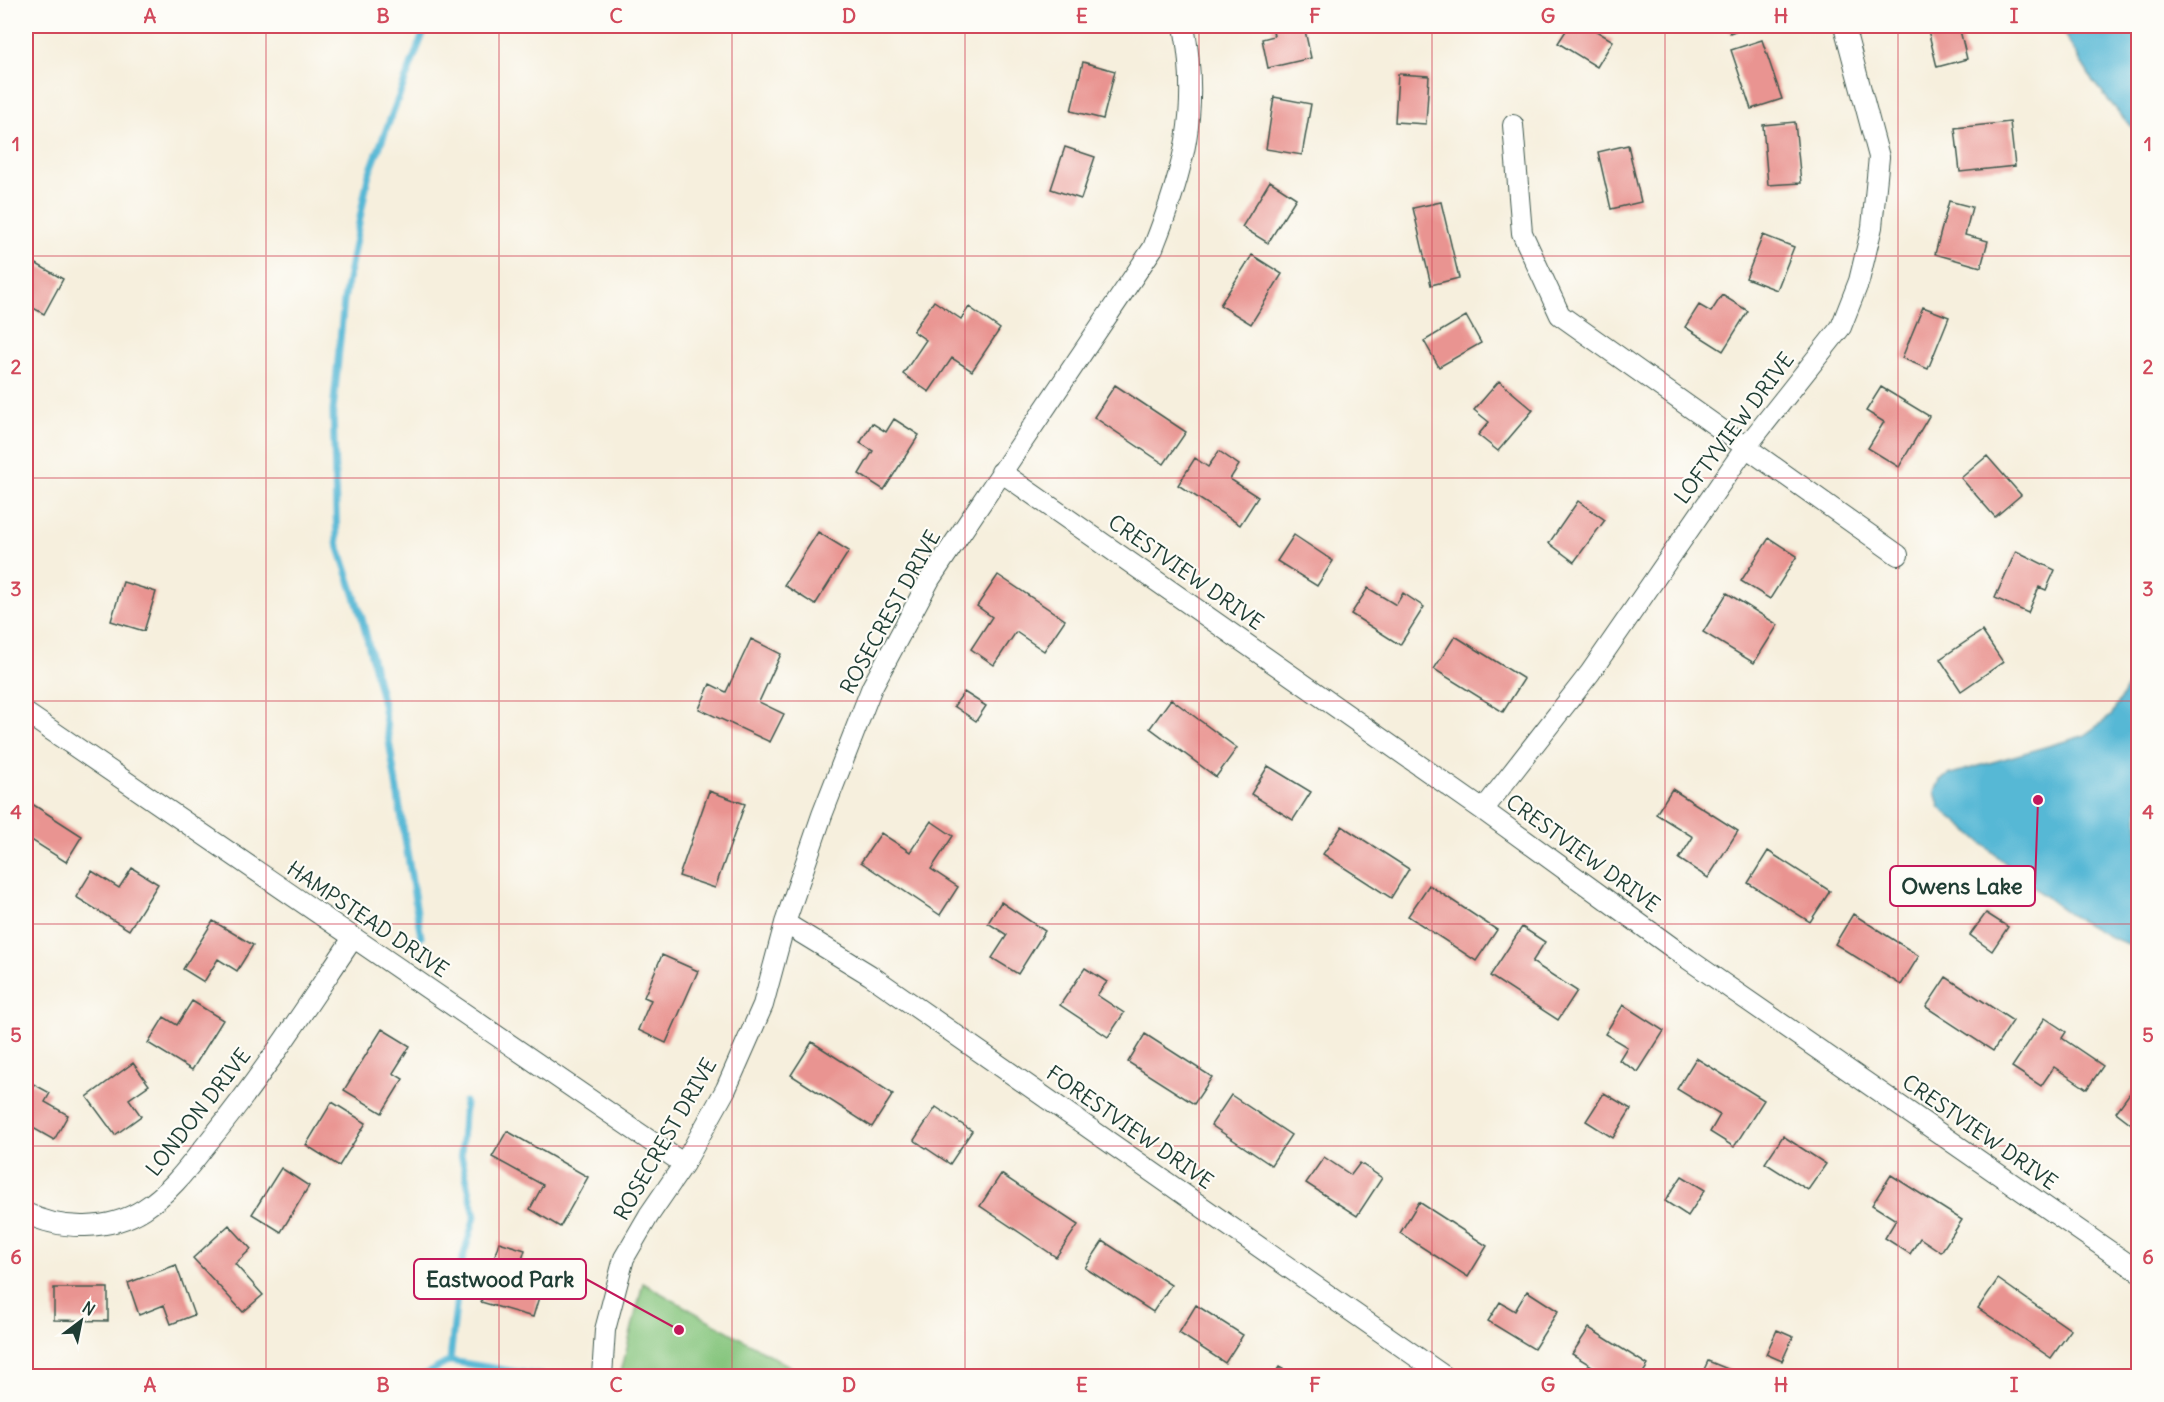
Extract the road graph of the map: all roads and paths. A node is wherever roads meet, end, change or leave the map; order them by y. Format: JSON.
{"nodes":[{"id":1,"x":1184,"y":26,"type":"edge"},
{"id":2,"x":1844,"y":26,"type":"edge"},
{"id":3,"x":1513,"y":125,"type":"dead end"},
{"id":4,"x":1746,"y":447,"type":"junction"},
{"id":5,"x":1001,"y":472,"type":"junction"},
{"id":6,"x":1898,"y":555,"type":"dead end"},
{"id":7,"x":26,"y":713,"type":"edge"},
{"id":8,"x":1483,"y":810,"type":"junction"},
{"id":9,"x":784,"y":923,"type":"junction"},
{"id":10,"x":353,"y":938,"type":"junction"},
{"id":11,"x":684,"y":1164,"type":"junction"},
{"id":12,"x":26,"y":1214,"type":"edge"},
{"id":13,"x":2139,"y":1271,"type":"edge"},
{"id":14,"x":602,"y":1377,"type":"edge"},
{"id":15,"x":1444,"y":1377,"type":"edge"}],
"edges":[{"from":1,"to":5,"type":"street","name":"ROSECREST DRIVE"},
{"from":2,"to":4,"type":"street","name":"LOFTYVIEW DRIVE"},
{"from":3,"to":4,"type":"street"},
{"from":4,"to":6,"type":"street"},
{"from":4,"to":8,"type":"street","name":"LOFTYVIEW DRIVE"},
{"from":5,"to":8,"type":"street","name":"CRESTVIEW DRIVE"},
{"from":5,"to":9,"type":"street","name":"ROSECREST DRIVE"},
{"from":7,"to":10,"type":"street","name":"HAMPSTEAD DRIVE"},
{"from":8,"to":13,"type":"street","name":"CRESTVIEW DRIVE"},
{"from":9,"to":11,"type":"street","name":"ROSECREST DRIVE"},
{"from":9,"to":15,"type":"street","name":"FORESTVIEW DRIVE"},
{"from":10,"to":11,"type":"street","name":"HAMPSTEAD DRIVE"},
{"from":10,"to":12,"type":"street","name":"LONDON DRIVE"},
{"from":11,"to":14,"type":"street","name":"ROSECREST DRIVE"}]}
